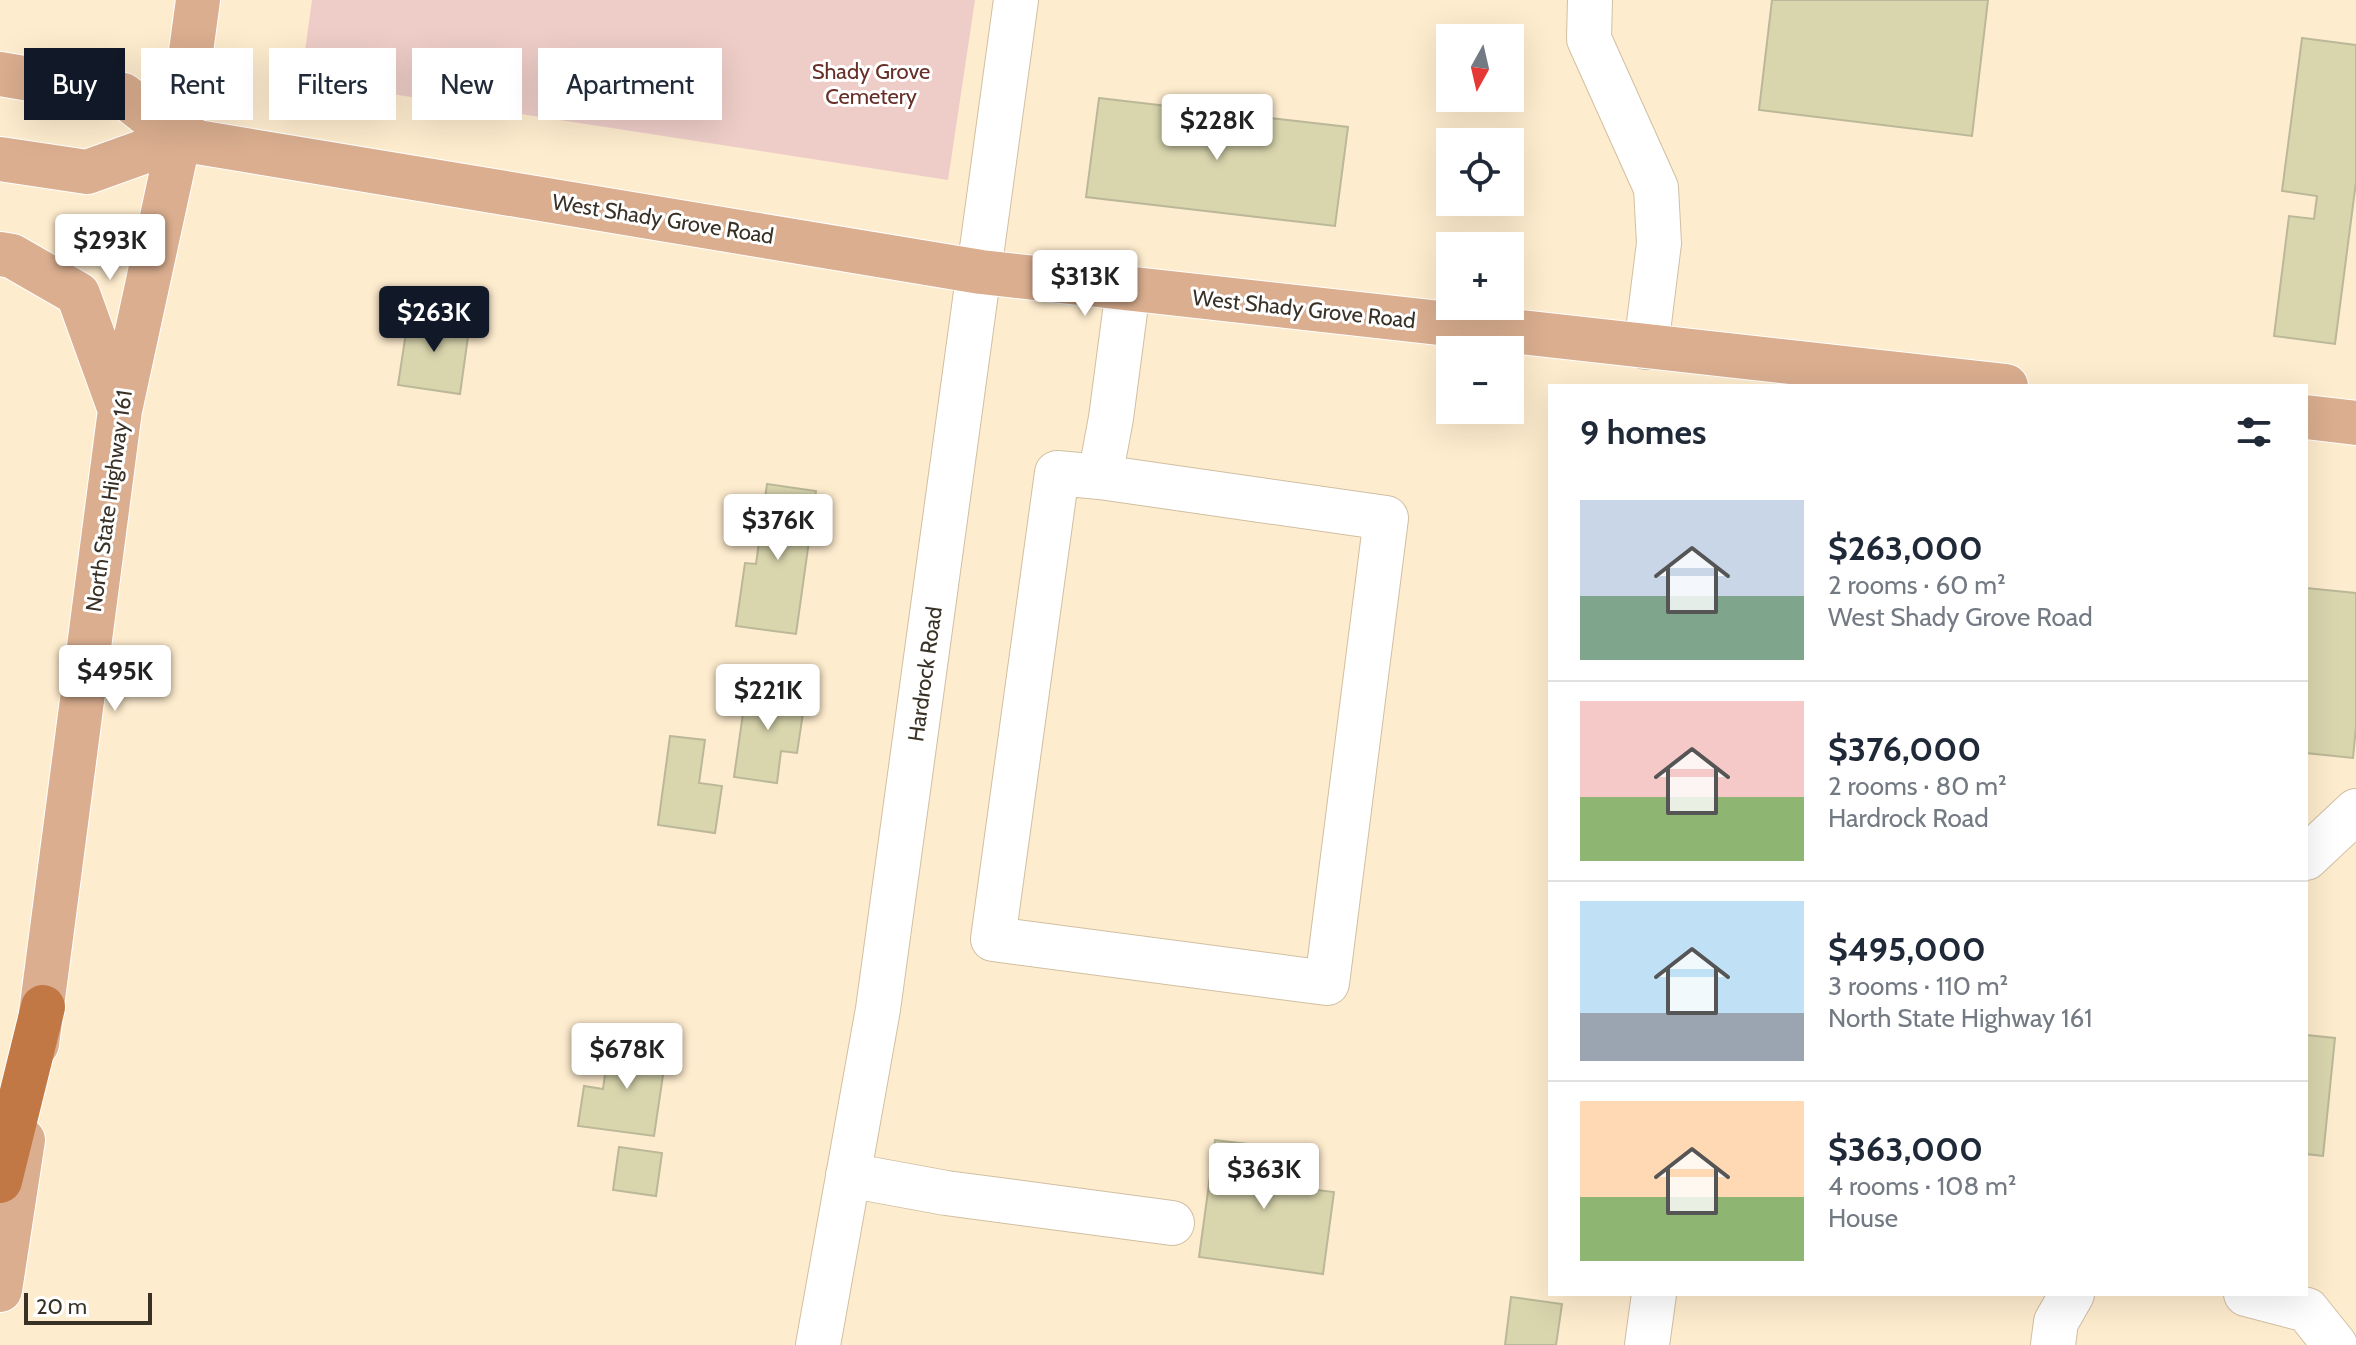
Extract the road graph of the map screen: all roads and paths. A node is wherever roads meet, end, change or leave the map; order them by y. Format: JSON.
{"nodes":[{"id":1,"x":198,"y":0,"type":"edge"},
{"id":2,"x":1016,"y":0,"type":"edge"},
{"id":3,"x":1590,"y":0,"type":"edge"},
{"id":4,"x":0,"y":74,"type":"edge"},
{"id":5,"x":179,"y":139,"type":"junction"},
{"id":6,"x":0,"y":159,"type":"edge"},
{"id":7,"x":0,"y":254,"type":"edge"},
{"id":8,"x":981,"y":272,"type":"junction"},
{"id":9,"x":1128,"y":289,"type":"junction"},
{"id":10,"x":1646,"y":347,"type":"junction"},
{"id":11,"x":1781,"y":374,"type":"edge"},
{"id":12,"x":1968,"y":384,"type":"edge"},
{"id":13,"x":120,"y":410,"type":"junction"},
{"id":14,"x":2308,"y":417,"type":"edge"},
{"id":15,"x":2356,"y":423,"type":"edge"},
{"id":16,"x":1100,"y":477,"type":"junction"},
{"id":17,"x":2356,"y":811,"type":"edge"},
{"id":18,"x":2308,"y":856,"type":"edge"},
{"id":19,"x":43,"y":1007,"type":"junction"},
{"id":20,"x":848,"y":1175,"type":"junction"},
{"id":21,"x":0,"y":1181,"type":"edge"},
{"id":22,"x":1172,"y":1223,"type":"dead end"},
{"id":23,"x":0,"y":1290,"type":"edge"},
{"id":24,"x":1654,"y":1296,"type":"edge"},
{"id":25,"x":2071,"y":1296,"type":"edge"},
{"id":26,"x":2254,"y":1296,"type":"edge"},
{"id":27,"x":818,"y":1345,"type":"edge"},
{"id":28,"x":1647,"y":1345,"type":"edge"},
{"id":29,"x":2053,"y":1345,"type":"edge"},
{"id":30,"x":2335,"y":1345,"type":"edge"}],
"edges":[{"from":1,"to":5,"type":"main road","name":"North State Highway 161"},
{"from":2,"to":8,"type":"street","name":"Hardrock Road"},
{"from":3,"to":10,"type":"street"},
{"from":4,"to":5,"type":"main road","name":"West Shady Grove Road"},
{"from":5,"to":6,"type":"main road","name":"West Shady Grove Road"},
{"from":5,"to":8,"type":"main road","name":"West Shady Grove Road"},
{"from":5,"to":13,"type":"main road","name":"North State Highway 161"},
{"from":7,"to":13,"type":"main road"},
{"from":8,"to":9,"type":"main road","name":"West Shady Grove Road"},
{"from":8,"to":20,"type":"street","name":"Hardrock Road"},
{"from":9,"to":10,"type":"main road","name":"West Shady Grove Road"},
{"from":9,"to":16,"type":"street"},
{"from":10,"to":11,"type":"main road","name":"West Shady Grove Road"},
{"from":11,"to":12,"type":"main road","name":"West Shady Grove Road"},
{"from":13,"to":19,"type":"main road","name":"North State Highway 161"},
{"from":14,"to":15,"type":"main road"},
{"from":16,"to":16,"type":"street"},
{"from":17,"to":18,"type":"street"},
{"from":19,"to":21,"type":"highway"},
{"from":19,"to":23,"type":"main road","name":"North State Highway 161"},
{"from":20,"to":22,"type":"street"},
{"from":20,"to":27,"type":"street","name":"Hardrock Road"},
{"from":24,"to":28,"type":"street"},
{"from":25,"to":29,"type":"street"},
{"from":26,"to":30,"type":"street"}]}
